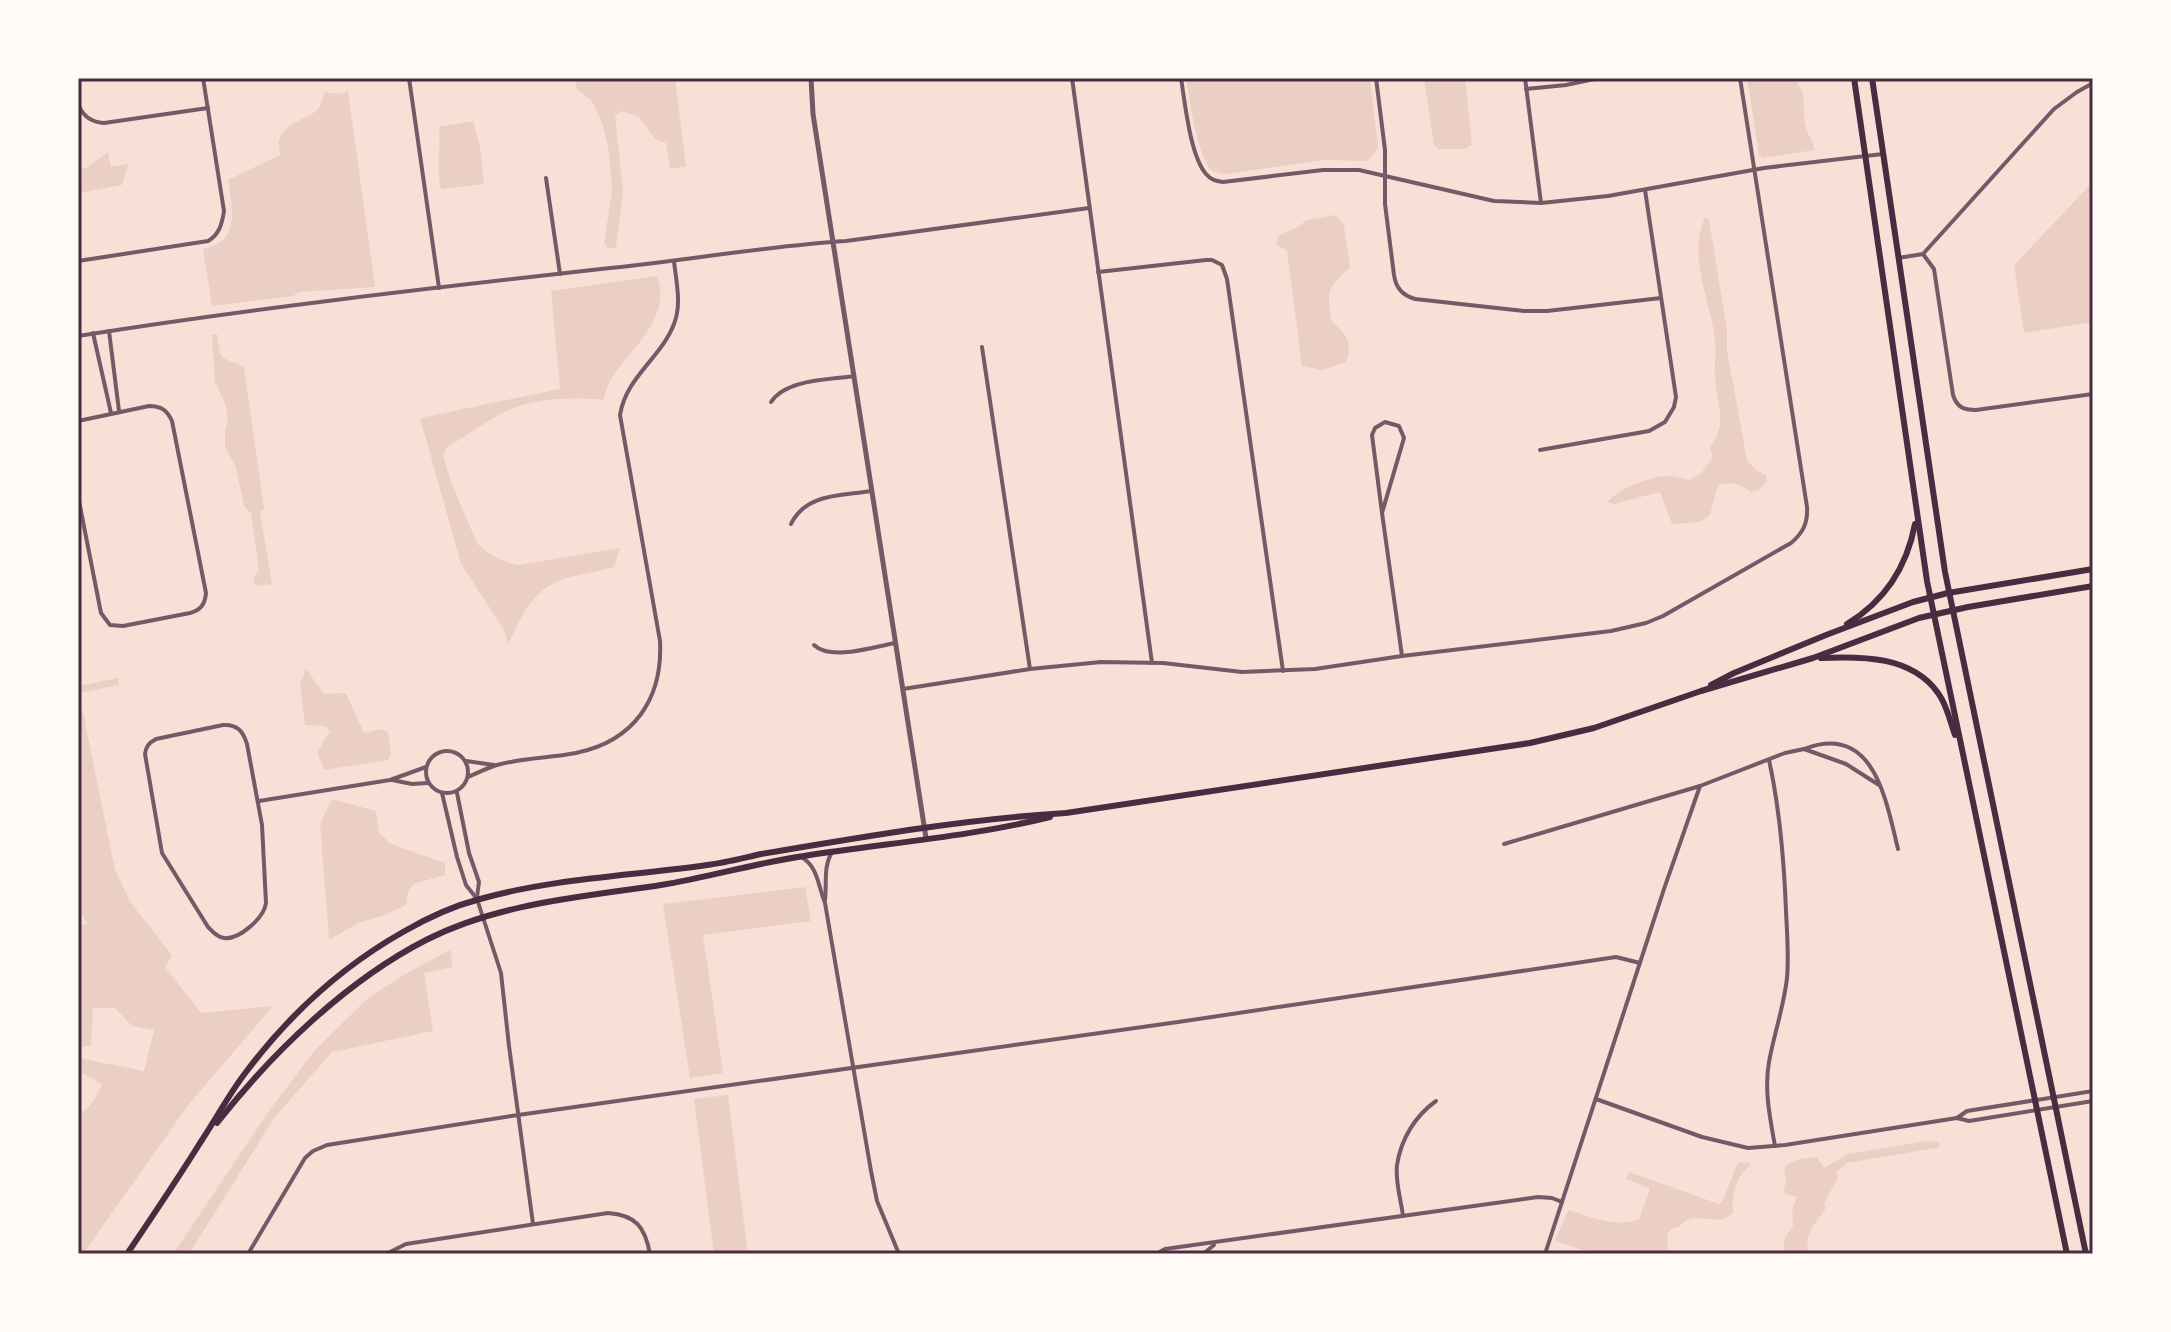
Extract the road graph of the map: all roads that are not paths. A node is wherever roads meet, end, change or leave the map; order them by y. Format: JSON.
{"nodes":[{"id":1,"x":203,"y":78,"type":"edge"},
{"id":2,"x":409,"y":78,"type":"edge"},
{"id":3,"x":811,"y":78,"type":"edge"},
{"id":4,"x":1072,"y":78,"type":"edge"},
{"id":5,"x":1181,"y":78,"type":"edge"},
{"id":6,"x":1376,"y":78,"type":"edge"},
{"id":7,"x":1525,"y":78,"type":"edge"},
{"id":8,"x":1599,"y":78,"type":"edge"},
{"id":9,"x":1740,"y":78,"type":"edge"},
{"id":10,"x":1854,"y":78,"type":"edge"},
{"id":11,"x":1872,"y":78,"type":"edge"},
{"id":12,"x":2093,"y":83,"type":"edge"},
{"id":13,"x":1526,"y":89,"type":"junction"},
{"id":14,"x":78,"y":103,"type":"edge"},
{"id":15,"x":208,"y":108,"type":"junction"},
{"id":16,"x":1883,"y":154,"type":"junction"},
{"id":17,"x":1865,"y":157,"type":"junction"},
{"id":18,"x":1753,"y":170,"type":"junction"},
{"id":19,"x":1385,"y":176,"type":"junction"},
{"id":20,"x":546,"y":178,"type":"dead end"},
{"id":21,"x":1645,"y":190,"type":"junction"},
{"id":22,"x":1541,"y":203,"type":"junction"},
{"id":23,"x":1089,"y":208,"type":"junction"},
{"id":24,"x":833,"y":241,"type":"junction"},
{"id":25,"x":1923,"y":254,"type":"junction"},
{"id":26,"x":1898,"y":258,"type":"junction"},
{"id":27,"x":78,"y":261,"type":"edge"},
{"id":28,"x":674,"y":261,"type":"junction"},
{"id":29,"x":1098,"y":272,"type":"junction"},
{"id":30,"x":560,"y":274,"type":"junction"},
{"id":31,"x":439,"y":288,"type":"junction"},
{"id":32,"x":1661,"y":298,"type":"junction"},
{"id":33,"x":109,"y":331,"type":"junction"},
{"id":34,"x":93,"y":333,"type":"junction"},
{"id":35,"x":78,"y":336,"type":"edge"},
{"id":36,"x":982,"y":347,"type":"dead end"},
{"id":37,"x":854,"y":376,"type":"junction"},
{"id":38,"x":2093,"y":394,"type":"edge"},
{"id":39,"x":771,"y":402,"type":"dead end"},
{"id":40,"x":119,"y":411,"type":"junction"},
{"id":41,"x":111,"y":413,"type":"junction"},
{"id":42,"x":78,"y":421,"type":"edge"},
{"id":43,"x":1540,"y":450,"type":"dead end"},
{"id":44,"x":871,"y":491,"type":"junction"},
{"id":45,"x":78,"y":496,"type":"edge"},
{"id":46,"x":1382,"y":513,"type":"junction"},
{"id":47,"x":1917,"y":517,"type":"junction"},
{"id":48,"x":791,"y":524,"type":"dead end"},
{"id":49,"x":2093,"y":569,"type":"edge"},
{"id":50,"x":2093,"y":586,"type":"edge"},
{"id":51,"x":1948,"y":593,"type":"junction"},
{"id":52,"x":1930,"y":598,"type":"junction"},
{"id":53,"x":1952,"y":610,"type":"junction"},
{"id":54,"x":1933,"y":614,"type":"junction"},
{"id":55,"x":1826,"y":635,"type":"junction"},
{"id":56,"x":895,"y":643,"type":"junction"},
{"id":57,"x":814,"y":645,"type":"dead end"},
{"id":58,"x":1402,"y":656,"type":"junction"},
{"id":59,"x":1813,"y":658,"type":"junction"},
{"id":60,"x":1152,"y":663,"type":"junction"},
{"id":61,"x":1030,"y":669,"type":"junction"},
{"id":62,"x":1283,"y":671,"type":"junction"},
{"id":63,"x":903,"y":689,"type":"junction"},
{"id":64,"x":1701,"y":691,"type":"junction"},
{"id":65,"x":1804,"y":749,"type":"junction"},
{"id":66,"x":1964,"y":759,"type":"junction"},
{"id":67,"x":1769,"y":760,"type":"junction"},
{"id":68,"x":466,"y":761,"type":"junction"},
{"id":69,"x":497,"y":765,"type":"junction"},
{"id":70,"x":426,"y":767,"type":"junction"},
{"id":71,"x":468,"y":777,"type":"junction"},
{"id":72,"x":390,"y":780,"type":"junction"},
{"id":73,"x":428,"y":783,"type":"junction"},
{"id":74,"x":1879,"y":785,"type":"junction"},
{"id":75,"x":1700,"y":786,"type":"junction"},
{"id":76,"x":457,"y":792,"type":"junction"},
{"id":77,"x":442,"y":793,"type":"junction"},
{"id":78,"x":259,"y":801,"type":"junction"},
{"id":79,"x":1066,"y":813,"type":"junction"},
{"id":80,"x":924,"y":828,"type":"junction"},
{"id":81,"x":926,"y":838,"type":"junction"},
{"id":82,"x":1504,"y":844,"type":"dead end"},
{"id":83,"x":1898,"y":849,"type":"dead end"},
{"id":84,"x":832,"y":852,"type":"junction"},
{"id":85,"x":800,"y":856,"type":"junction"},
{"id":86,"x":477,"y":899,"type":"junction"},
{"id":87,"x":825,"y":903,"type":"junction"},
{"id":88,"x":483,"y":918,"type":"junction"},
{"id":89,"x":1640,"y":963,"type":"junction"},
{"id":90,"x":853,"y":1068,"type":"junction"},
{"id":91,"x":2093,"y":1091,"type":"edge"},
{"id":92,"x":2053,"y":1098,"type":"junction"},
{"id":93,"x":1596,"y":1099,"type":"junction"},
{"id":94,"x":2035,"y":1100,"type":"junction"},
{"id":95,"x":1436,"y":1101,"type":"dead end"},
{"id":96,"x":2093,"y":1101,"type":"edge"},
{"id":97,"x":2055,"y":1107,"type":"junction"},
{"id":98,"x":2037,"y":1110,"type":"junction"},
{"id":99,"x":518,"y":1115,"type":"junction"},
{"id":100,"x":1957,"y":1118,"type":"junction"},
{"id":101,"x":202,"y":1141,"type":"junction"},
{"id":102,"x":1775,"y":1146,"type":"junction"},
{"id":103,"x":1562,"y":1202,"type":"junction"},
{"id":104,"x":1403,"y":1216,"type":"junction"},
{"id":105,"x":533,"y":1224,"type":"junction"},
{"id":106,"x":1216,"y":1243,"type":"junction"},
{"id":107,"x":127,"y":1254,"type":"edge"},
{"id":108,"x":248,"y":1254,"type":"edge"},
{"id":109,"x":386,"y":1254,"type":"edge"},
{"id":110,"x":650,"y":1254,"type":"edge"},
{"id":111,"x":899,"y":1254,"type":"edge"},
{"id":112,"x":1156,"y":1254,"type":"edge"},
{"id":113,"x":1203,"y":1254,"type":"edge"},
{"id":114,"x":1545,"y":1254,"type":"edge"},
{"id":115,"x":2067,"y":1254,"type":"edge"},
{"id":116,"x":2086,"y":1254,"type":"edge"}],
"edges":[{"from":1,"to":15,"type":"street"},
{"from":2,"to":31,"type":"street"},
{"from":3,"to":24,"type":"street"},
{"from":4,"to":23,"type":"street"},
{"from":5,"to":19,"type":"street"},
{"from":6,"to":19,"type":"street"},
{"from":7,"to":13,"type":"street"},
{"from":8,"to":13,"type":"street"},
{"from":9,"to":18,"type":"street"},
{"from":10,"to":17,"type":"main road"},
{"from":11,"to":16,"type":"main road"},
{"from":12,"to":25,"type":"street"},
{"from":13,"to":22,"type":"street"},
{"from":14,"to":15,"type":"street"},
{"from":15,"to":27,"type":"street"},
{"from":16,"to":17,"type":"street"},
{"from":16,"to":26,"type":"main road"},
{"from":17,"to":18,"type":"street"},
{"from":17,"to":47,"type":"main road"},
{"from":18,"to":21,"type":"street"},
{"from":18,"to":58,"type":"street"},
{"from":19,"to":22,"type":"street"},
{"from":19,"to":32,"type":"street"},
{"from":20,"to":30,"type":"street"},
{"from":21,"to":22,"type":"street"},
{"from":21,"to":32,"type":"street"},
{"from":23,"to":24,"type":"street"},
{"from":23,"to":29,"type":"street"},
{"from":24,"to":28,"type":"street"},
{"from":24,"to":37,"type":"street"},
{"from":25,"to":26,"type":"street"},
{"from":25,"to":38,"type":"street"},
{"from":26,"to":51,"type":"main road"},
{"from":28,"to":30,"type":"street"},
{"from":28,"to":69,"type":"street"},
{"from":29,"to":60,"type":"street"},
{"from":29,"to":62,"type":"street"},
{"from":30,"to":31,"type":"street"},
{"from":31,"to":33,"type":"street"},
{"from":32,"to":43,"type":"street"},
{"from":33,"to":34,"type":"street"},
{"from":33,"to":40,"type":"street"},
{"from":34,"to":35,"type":"street"},
{"from":34,"to":41,"type":"street"},
{"from":36,"to":61,"type":"street"},
{"from":37,"to":39,"type":"street"},
{"from":37,"to":44,"type":"street"},
{"from":40,"to":41,"type":"street"},
{"from":40,"to":45,"type":"street"},
{"from":41,"to":42,"type":"street"},
{"from":44,"to":48,"type":"street"},
{"from":44,"to":56,"type":"street"},
{"from":46,"to":46,"type":"street"},
{"from":46,"to":58,"type":"street"},
{"from":47,"to":52,"type":"main road"},
{"from":47,"to":55,"type":"main road"},
{"from":49,"to":51,"type":"main road"},
{"from":50,"to":53,"type":"main road"},
{"from":51,"to":52,"type":"main road"},
{"from":51,"to":53,"type":"main road"},
{"from":52,"to":54,"type":"main road"},
{"from":52,"to":55,"type":"main road"},
{"from":53,"to":54,"type":"main road"},
{"from":53,"to":92,"type":"main road"},
{"from":54,"to":59,"type":"main road"},
{"from":54,"to":66,"type":"main road"},
{"from":55,"to":64,"type":"main road"},
{"from":56,"to":57,"type":"street"},
{"from":56,"to":63,"type":"street"},
{"from":58,"to":62,"type":"street"},
{"from":59,"to":64,"type":"main road"},
{"from":59,"to":66,"type":"main road"},
{"from":60,"to":61,"type":"street"},
{"from":60,"to":62,"type":"street"},
{"from":61,"to":63,"type":"street"},
{"from":63,"to":80,"type":"street"},
{"from":64,"to":79,"type":"main road"},
{"from":65,"to":67,"type":"street"},
{"from":65,"to":74,"type":"street"},
{"from":65,"to":74,"type":"street"},
{"from":66,"to":94,"type":"main road"},
{"from":67,"to":75,"type":"street"},
{"from":67,"to":102,"type":"street"},
{"from":68,"to":69,"type":"street"},
{"from":68,"to":70,"type":"street"},
{"from":68,"to":71,"type":"street"},
{"from":69,"to":71,"type":"street"},
{"from":70,"to":72,"type":"street"},
{"from":70,"to":73,"type":"street"},
{"from":71,"to":76,"type":"street"},
{"from":72,"to":73,"type":"street"},
{"from":72,"to":78,"type":"street"},
{"from":73,"to":77,"type":"street"},
{"from":74,"to":83,"type":"street"},
{"from":75,"to":82,"type":"street"},
{"from":75,"to":89,"type":"street"},
{"from":76,"to":77,"type":"street"},
{"from":76,"to":86,"type":"street"},
{"from":77,"to":86,"type":"street"},
{"from":78,"to":78,"type":"street"},
{"from":79,"to":80,"type":"main road"},
{"from":79,"to":81,"type":"main road"},
{"from":80,"to":81,"type":"street"},
{"from":80,"to":86,"type":"main road"},
{"from":81,"to":84,"type":"main road"},
{"from":84,"to":85,"type":"main road"},
{"from":84,"to":87,"type":"street"},
{"from":85,"to":87,"type":"street"},
{"from":85,"to":88,"type":"main road"},
{"from":86,"to":88,"type":"street"},
{"from":86,"to":101,"type":"main road"},
{"from":87,"to":90,"type":"street"},
{"from":88,"to":99,"type":"street"},
{"from":88,"to":101,"type":"main road"},
{"from":89,"to":90,"type":"street"},
{"from":89,"to":93,"type":"street"},
{"from":90,"to":99,"type":"street"},
{"from":90,"to":111,"type":"street"},
{"from":91,"to":92,"type":"street"},
{"from":92,"to":94,"type":"street"},
{"from":92,"to":97,"type":"main road"},
{"from":93,"to":102,"type":"street"},
{"from":93,"to":103,"type":"street"},
{"from":94,"to":98,"type":"main road"},
{"from":94,"to":100,"type":"street"},
{"from":95,"to":104,"type":"street"},
{"from":96,"to":97,"type":"street"},
{"from":97,"to":98,"type":"street"},
{"from":97,"to":116,"type":"main road"},
{"from":98,"to":100,"type":"street"},
{"from":98,"to":115,"type":"main road"},
{"from":99,"to":105,"type":"street"},
{"from":99,"to":108,"type":"street"},
{"from":100,"to":102,"type":"street"},
{"from":101,"to":107,"type":"main road"},
{"from":103,"to":104,"type":"street"},
{"from":103,"to":114,"type":"street"},
{"from":104,"to":106,"type":"street"},
{"from":105,"to":109,"type":"street"},
{"from":105,"to":110,"type":"street"},
{"from":106,"to":112,"type":"street"},
{"from":106,"to":113,"type":"street"}]}
